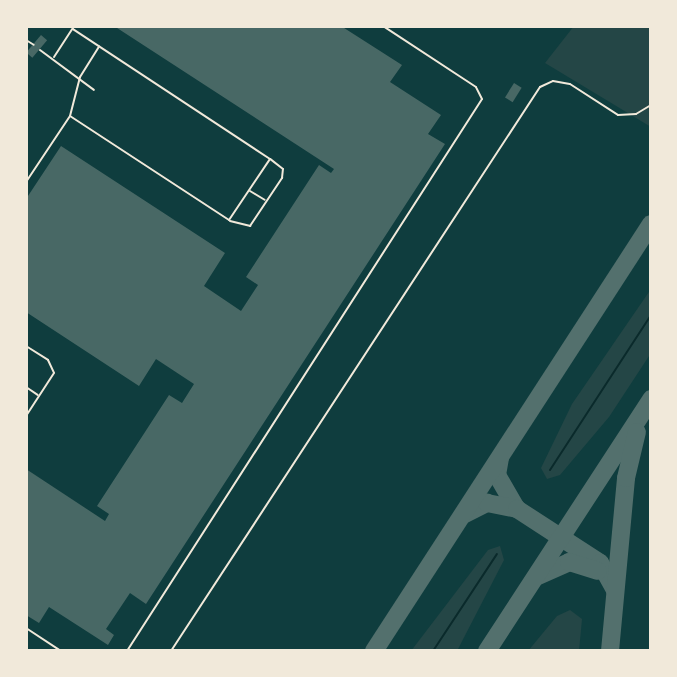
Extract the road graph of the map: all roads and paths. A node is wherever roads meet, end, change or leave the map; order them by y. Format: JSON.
{"nodes":[{"id":1,"x":383,"y":26,"type":"edge"},
{"id":2,"x":73,"y":27,"type":"edge"},
{"id":3,"x":26,"y":40,"type":"edge"},
{"id":4,"x":34,"y":45,"type":"dead end"},
{"id":5,"x":100,"y":46,"type":"junction"},
{"id":6,"x":40,"y":50,"type":"dead end"},
{"id":7,"x":53,"y":59,"type":"junction"},
{"id":8,"x":80,"y":77,"type":"junction"},
{"id":9,"x":94,"y":90,"type":"dead end"},
{"id":10,"x":651,"y":105,"type":"edge"},
{"id":11,"x":70,"y":116,"type":"junction"},
{"id":12,"x":270,"y":159,"type":"junction"},
{"id":13,"x":26,"y":182,"type":"edge"},
{"id":14,"x":249,"y":190,"type":"junction"},
{"id":15,"x":266,"y":201,"type":"junction"},
{"id":16,"x":229,"y":220,"type":"junction"},
{"id":17,"x":26,"y":346,"type":"edge"},
{"id":18,"x":26,"y":387,"type":"edge"},
{"id":19,"x":39,"y":395,"type":"junction"},
{"id":20,"x":26,"y":416,"type":"edge"},
{"id":21,"x":26,"y":628,"type":"edge"},
{"id":22,"x":61,"y":651,"type":"edge"},
{"id":23,"x":127,"y":651,"type":"edge"},
{"id":24,"x":171,"y":651,"type":"edge"}],
"edges":[{"from":1,"to":23,"type":"lane"},
{"from":2,"to":5,"type":"lane"},
{"from":2,"to":7,"type":"lane"},
{"from":3,"to":4,"type":"lane"},
{"from":5,"to":8,"type":"lane"},
{"from":5,"to":12,"type":"lane"},
{"from":6,"to":7,"type":"lane"},
{"from":7,"to":8,"type":"lane"},
{"from":8,"to":9,"type":"lane"},
{"from":8,"to":11,"type":"lane"},
{"from":10,"to":24,"type":"lane"},
{"from":11,"to":13,"type":"lane"},
{"from":11,"to":16,"type":"lane"},
{"from":12,"to":14,"type":"lane"},
{"from":12,"to":15,"type":"lane"},
{"from":14,"to":15,"type":"lane"},
{"from":14,"to":16,"type":"lane"},
{"from":15,"to":16,"type":"lane"},
{"from":17,"to":19,"type":"lane"},
{"from":18,"to":19,"type":"lane"},
{"from":19,"to":20,"type":"lane"},
{"from":21,"to":22,"type":"lane"}]}
